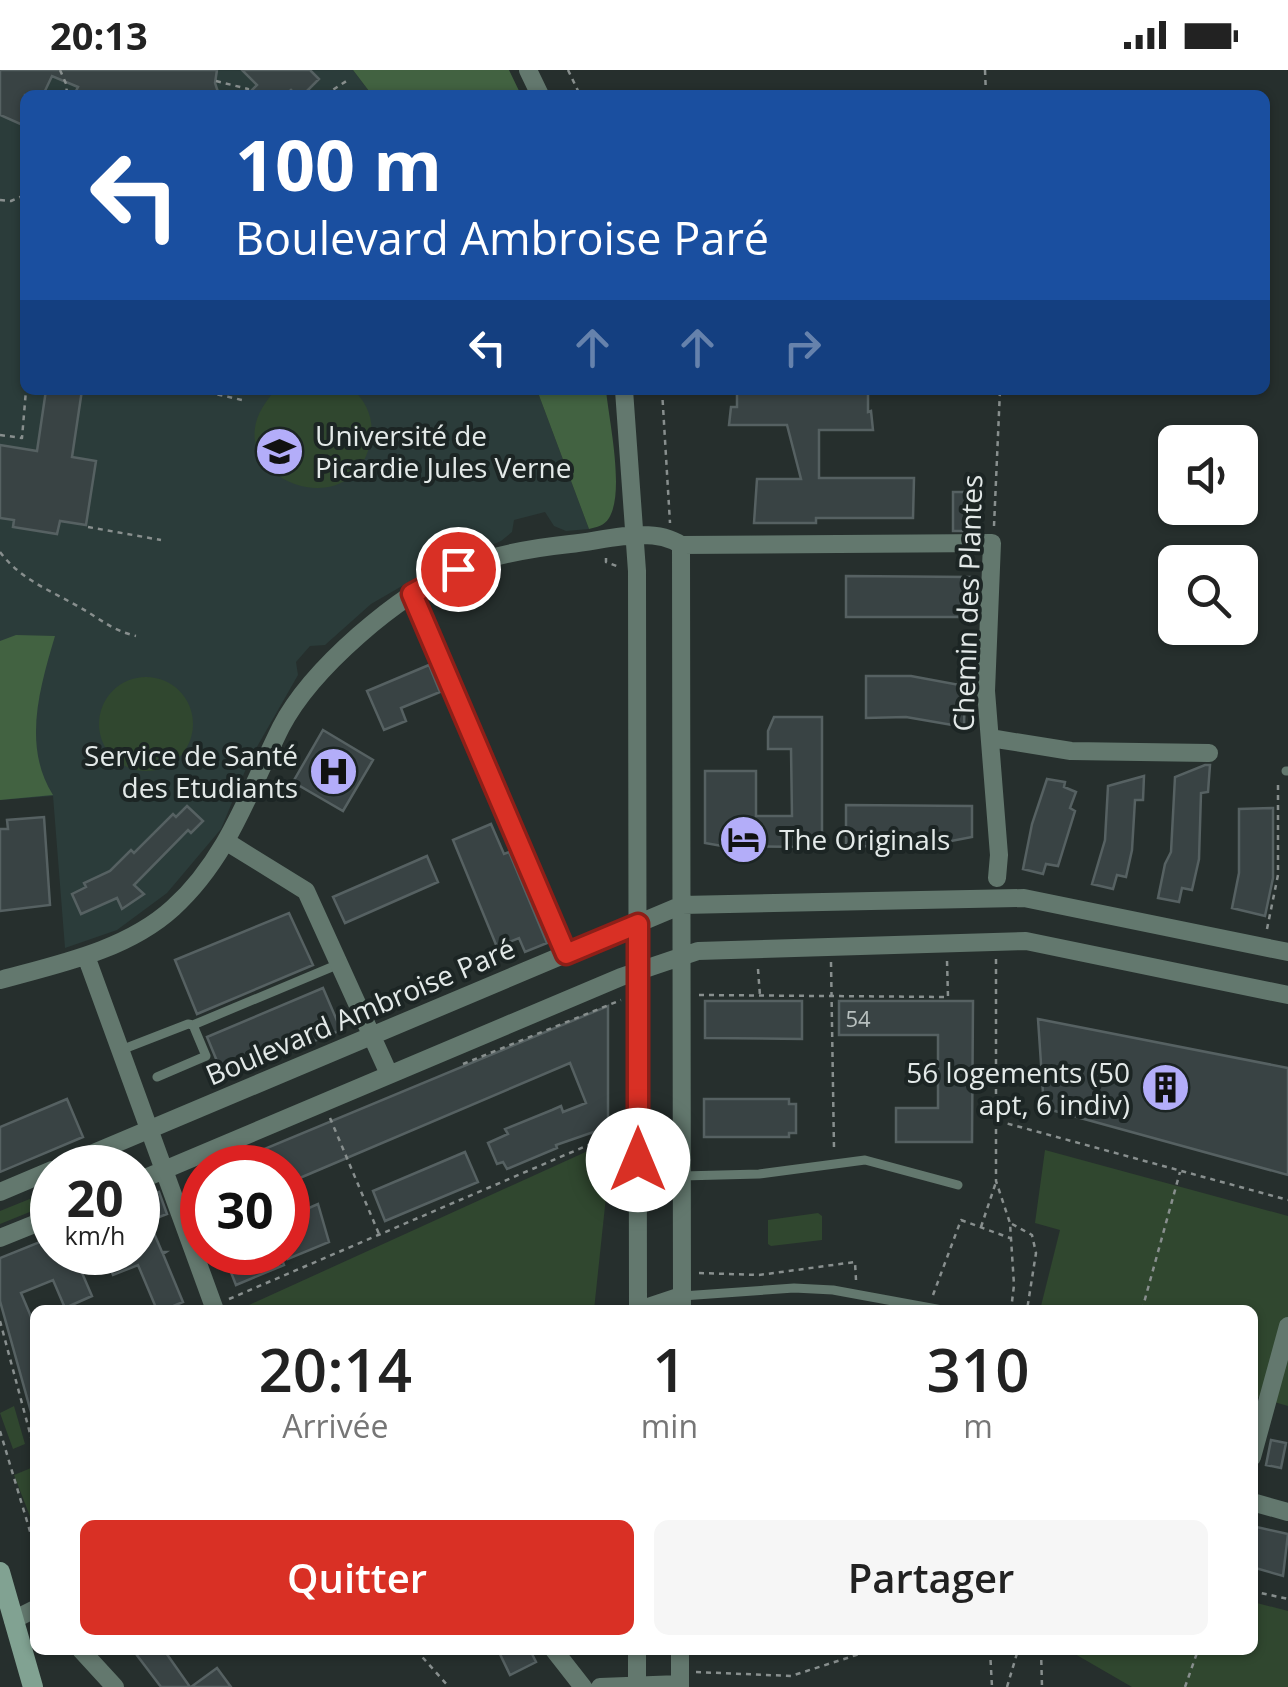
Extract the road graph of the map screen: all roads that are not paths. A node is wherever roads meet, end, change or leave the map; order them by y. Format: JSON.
{"nodes":[{"id":1,"x":624,"y":395,"type":"edge"},
{"id":2,"x":636,"y":537,"type":"junction"},
{"id":3,"x":673,"y":541,"type":"junction"},
{"id":4,"x":412,"y":594,"type":"junction"},
{"id":5,"x":990,"y":738,"type":"junction"},
{"id":6,"x":1209,"y":754,"type":"dead end"},
{"id":7,"x":226,"y":842,"type":"junction"},
{"id":8,"x":997,"y":878,"type":"dead end"},
{"id":9,"x":682,"y":905,"type":"junction"},
{"id":10,"x":638,"y":924,"type":"junction"},
{"id":11,"x":1288,"y":952,"type":"edge"},
{"id":12,"x":566,"y":954,"type":"junction"},
{"id":13,"x":86,"y":956,"type":"junction"},
{"id":14,"x":683,"y":957,"type":"junction"},
{"id":15,"x":339,"y":964,"type":"junction"},
{"id":16,"x":638,"y":970,"type":"junction"},
{"id":17,"x":0,"y":980,"type":"edge"},
{"id":18,"x":1288,"y":995,"type":"edge"},
{"id":19,"x":193,"y":1025,"type":"junction"},
{"id":20,"x":371,"y":1036,"type":"junction"},
{"id":21,"x":121,"y":1050,"type":"junction"},
{"id":22,"x":388,"y":1074,"type":"junction"},
{"id":23,"x":157,"y":1077,"type":"dead end"},
{"id":24,"x":150,"y":1129,"type":"junction"},
{"id":25,"x":112,"y":1145,"type":"edge"},
{"id":26,"x":164,"y":1168,"type":"junction"},
{"id":27,"x":160,"y":1170,"type":"edge"},
{"id":28,"x":682,"y":1176,"type":"junction"},
{"id":29,"x":30,"y":1179,"type":"edge"},
{"id":30,"x":958,"y":1185,"type":"dead end"},
{"id":31,"x":0,"y":1192,"type":"edge"},
{"id":32,"x":30,"y":1226,"type":"edge"},
{"id":33,"x":0,"y":1238,"type":"edge"},
{"id":34,"x":681,"y":1303,"type":"edge"},
{"id":35,"x":214,"y":1305,"type":"edge"},
{"id":36,"x":638,"y":1305,"type":"edge"},
{"id":37,"x":915,"y":1305,"type":"edge"},
{"id":38,"x":1288,"y":1326,"type":"edge"},
{"id":39,"x":1258,"y":1434,"type":"edge"},
{"id":40,"x":1258,"y":1504,"type":"edge"},
{"id":41,"x":1288,"y":1512,"type":"edge"},
{"id":42,"x":0,"y":1572,"type":"edge"},
{"id":43,"x":30,"y":1612,"type":"edge"},
{"id":44,"x":13,"y":1620,"type":"junction"},
{"id":45,"x":85,"y":1655,"type":"edge"},
{"id":46,"x":558,"y":1655,"type":"edge"},
{"id":47,"x":637,"y":1655,"type":"edge"},
{"id":48,"x":680,"y":1655,"type":"edge"},
{"id":49,"x":680,"y":1681,"type":"edge"},
{"id":50,"x":33,"y":1687,"type":"edge"},
{"id":51,"x":115,"y":1687,"type":"edge"},
{"id":52,"x":582,"y":1687,"type":"edge"},
{"id":53,"x":600,"y":1687,"type":"edge"},
{"id":54,"x":636,"y":1687,"type":"edge"}],
"edges":[{"from":1,"to":2,"type":"street"},
{"from":2,"to":3,"type":"street"},
{"from":2,"to":4,"type":"street"},
{"from":2,"to":10,"type":"street"},
{"from":3,"to":5,"type":"street","name":"Chemin des Plantes"},
{"from":3,"to":9,"type":"street"},
{"from":4,"to":7,"type":"street"},
{"from":4,"to":12,"type":"street"},
{"from":5,"to":6,"type":"street"},
{"from":5,"to":8,"type":"street","name":"Chemin des Plantes"},
{"from":7,"to":13,"type":"street"},
{"from":7,"to":15,"type":"street"},
{"from":9,"to":10,"type":"street","name":"Boulevard Ambroise Paré"},
{"from":9,"to":11,"type":"street"},
{"from":9,"to":14,"type":"street"},
{"from":10,"to":12,"type":"street","name":"Boulevard Ambroise Paré"},
{"from":10,"to":16,"type":"street"},
{"from":12,"to":20,"type":"street","name":"Boulevard Ambroise Paré"},
{"from":13,"to":17,"type":"street"},
{"from":13,"to":21,"type":"street"},
{"from":14,"to":16,"type":"street"},
{"from":14,"to":18,"type":"street"},
{"from":14,"to":28,"type":"street"},
{"from":15,"to":19,"type":"lane"},
{"from":15,"to":20,"type":"street"},
{"from":16,"to":22,"type":"street"},
{"from":16,"to":36,"type":"street"},
{"from":19,"to":21,"type":"lane"},
{"from":19,"to":23,"type":"lane"},
{"from":20,"to":22,"type":"street"},
{"from":20,"to":24,"type":"street","name":"Boulevard Ambroise Paré"},
{"from":21,"to":24,"type":"street"},
{"from":22,"to":26,"type":"street"},
{"from":24,"to":25,"type":"street","name":"Boulevard Ambroise Paré"},
{"from":24,"to":26,"type":"street"},
{"from":26,"to":27,"type":"street"},
{"from":26,"to":35,"type":"street"},
{"from":28,"to":30,"type":"lane"},
{"from":28,"to":34,"type":"street"},
{"from":29,"to":31,"type":"street","name":"Boulevard Ambroise Paré"},
{"from":32,"to":33,"type":"street"},
{"from":34,"to":37,"type":"lane"},
{"from":38,"to":39,"type":"street"},
{"from":40,"to":41,"type":"street"},
{"from":42,"to":44,"type":"main road"},
{"from":43,"to":44,"type":"street"},
{"from":44,"to":50,"type":"main road"},
{"from":45,"to":51,"type":"street"},
{"from":46,"to":52,"type":"street"},
{"from":47,"to":54,"type":"street"},
{"from":48,"to":49,"type":"street"},
{"from":49,"to":54,"type":"street"},
{"from":53,"to":54,"type":"street"}]}
